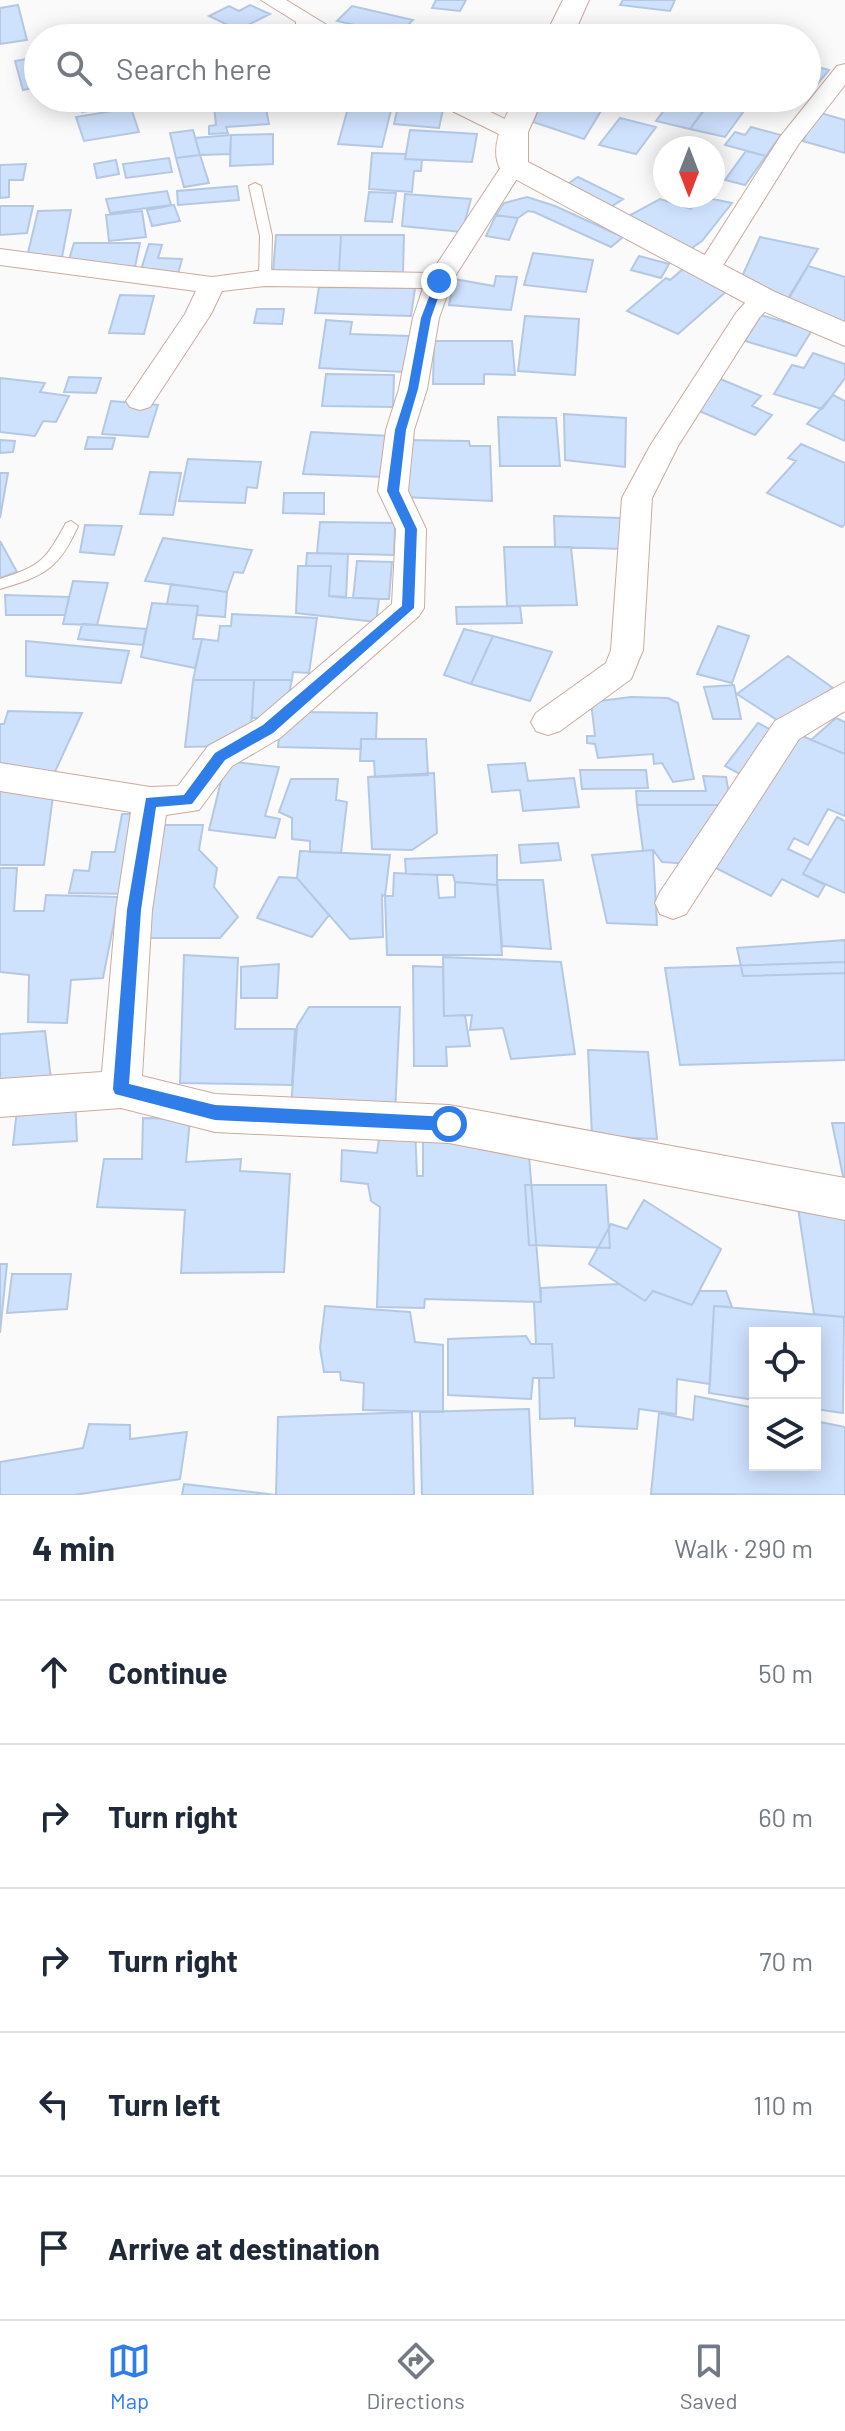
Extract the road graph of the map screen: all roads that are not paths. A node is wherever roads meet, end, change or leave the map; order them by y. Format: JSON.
{"nodes":[{"id":1,"x":271,"y":0,"type":"edge"},
{"id":2,"x":576,"y":0,"type":"edge"},
{"id":3,"x":297,"y":24,"type":"edge"},
{"id":4,"x":565,"y":24,"type":"edge"},
{"id":5,"x":845,"y":71,"type":"edge"},
{"id":6,"x":821,"y":101,"type":"edge"},
{"id":7,"x":472,"y":112,"type":"edge"},
{"id":8,"x":522,"y":112,"type":"edge"},
{"id":9,"x":812,"y":112,"type":"edge"},
{"id":10,"x":513,"y":132,"type":"junction"},
{"id":11,"x":513,"y":166,"type":"junction"},
{"id":12,"x":255,"y":186,"type":"dead end"},
{"id":13,"x":0,"y":257,"type":"edge"},
{"id":14,"x":708,"y":270,"type":"junction"},
{"id":15,"x":265,"y":278,"type":"junction"},
{"id":16,"x":439,"y":281,"type":"junction"},
{"id":17,"x":212,"y":285,"type":"junction"},
{"id":18,"x":763,"y":299,"type":"junction"},
{"id":19,"x":845,"y":335,"type":"edge"},
{"id":20,"x":140,"y":401,"type":"dead end"},
{"id":21,"x":71,"y":526,"type":"dead end"},
{"id":22,"x":0,"y":584,"type":"edge"},
{"id":23,"x":845,"y":695,"type":"edge"},
{"id":24,"x":548,"y":722,"type":"dead end"},
{"id":25,"x":0,"y":777,"type":"edge"},
{"id":26,"x":150,"y":801,"type":"junction"},
{"id":27,"x":673,"y":903,"type":"dead end"},
{"id":28,"x":121,"y":1089,"type":"junction"},
{"id":29,"x":0,"y":1098,"type":"edge"},
{"id":30,"x":845,"y":1199,"type":"edge"}],
"edges":[{"from":1,"to":3,"type":"street"},
{"from":2,"to":4,"type":"street"},
{"from":5,"to":6,"type":"street"},
{"from":7,"to":10,"type":"street"},
{"from":8,"to":10,"type":"street"},
{"from":9,"to":14,"type":"street"},
{"from":10,"to":11,"type":"street"},
{"from":11,"to":14,"type":"street"},
{"from":11,"to":16,"type":"street"},
{"from":12,"to":15,"type":"lane"},
{"from":13,"to":17,"type":"street"},
{"from":14,"to":18,"type":"street"},
{"from":15,"to":16,"type":"street"},
{"from":15,"to":17,"type":"street"},
{"from":16,"to":26,"type":"street"},
{"from":17,"to":20,"type":"street"},
{"from":18,"to":19,"type":"street"},
{"from":18,"to":24,"type":"street"},
{"from":21,"to":22,"type":"lane"},
{"from":23,"to":27,"type":"street"},
{"from":25,"to":26,"type":"street"},
{"from":26,"to":28,"type":"street"},
{"from":28,"to":29,"type":"street"},
{"from":28,"to":30,"type":"street"}]}
